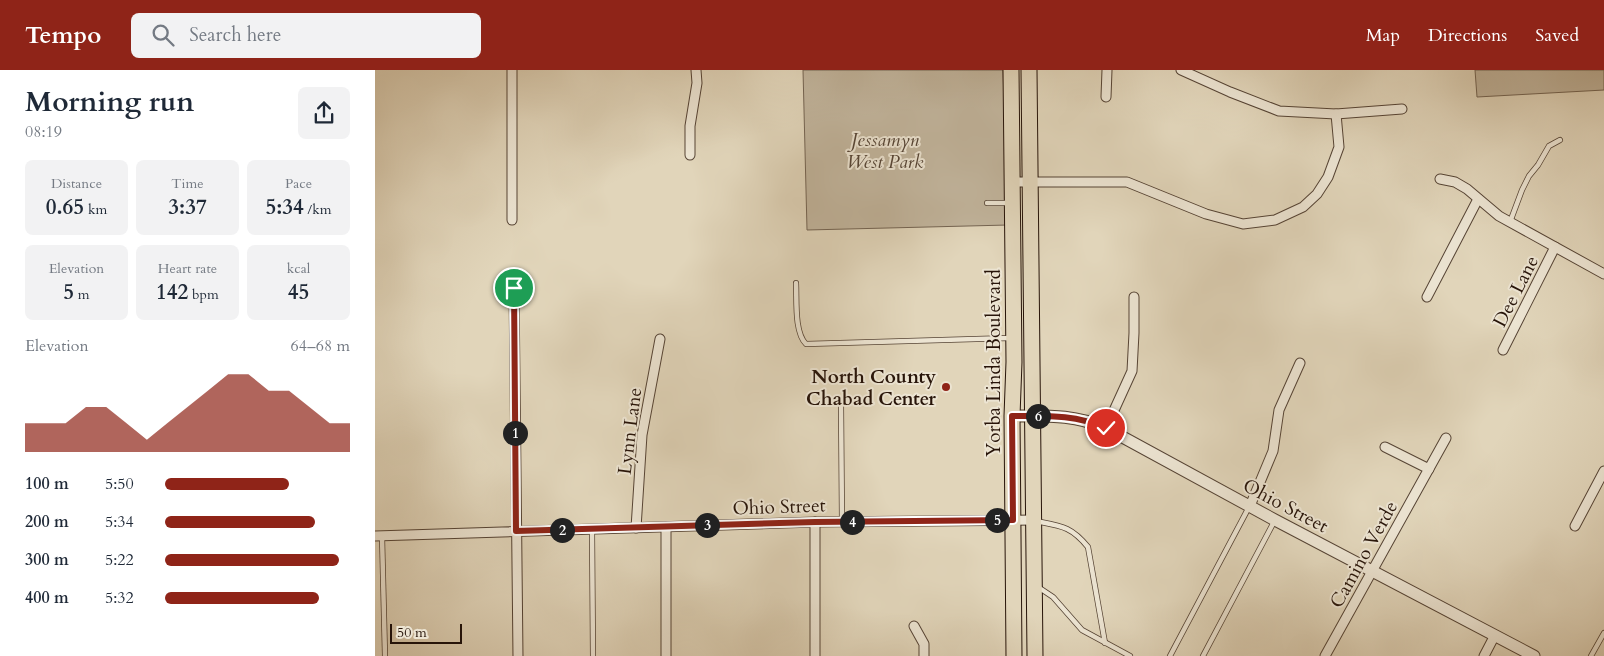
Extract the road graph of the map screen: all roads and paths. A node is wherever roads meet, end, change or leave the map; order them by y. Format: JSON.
{"nodes":[{"id":1,"x":512,"y":70,"type":"edge"},
{"id":2,"x":696,"y":70,"type":"edge"},
{"id":3,"x":1011,"y":70,"type":"edge"},
{"id":4,"x":1029,"y":70,"type":"edge"},
{"id":5,"x":1107,"y":70,"type":"edge"},
{"id":6,"x":1181,"y":70,"type":"edge"},
{"id":7,"x":1106,"y":97,"type":"dead end"},
{"id":8,"x":1402,"y":109,"type":"dead end"},
{"id":9,"x":1336,"y":114,"type":"junction"},
{"id":10,"x":1560,"y":140,"type":"dead end"},
{"id":11,"x":690,"y":155,"type":"dead end"},
{"id":12,"x":1440,"y":179,"type":"dead end"},
{"id":13,"x":1012,"y":182,"type":"junction"},
{"id":14,"x":1030,"y":182,"type":"junction"},
{"id":15,"x":1479,"y":199,"type":"junction"},
{"id":16,"x":987,"y":203,"type":"dead end"},
{"id":17,"x":1012,"y":203,"type":"junction"},
{"id":18,"x":512,"y":220,"type":"dead end"},
{"id":19,"x":1510,"y":222,"type":"junction"},
{"id":20,"x":1555,"y":247,"type":"junction"},
{"id":21,"x":1604,"y":274,"type":"edge"},
{"id":22,"x":797,"y":283,"type":"dead end"},
{"id":23,"x":514,"y":288,"type":"dead end"},
{"id":24,"x":1134,"y":297,"type":"dead end"},
{"id":25,"x":1427,"y":297,"type":"dead end"},
{"id":26,"x":1014,"y":338,"type":"junction"},
{"id":27,"x":660,"y":339,"type":"dead end"},
{"id":28,"x":1503,"y":350,"type":"dead end"},
{"id":29,"x":1300,"y":363,"type":"dead end"},
{"id":30,"x":841,"y":403,"type":"dead end"},
{"id":31,"x":1012,"y":416,"type":"junction"},
{"id":32,"x":1032,"y":416,"type":"junction"},
{"id":33,"x":1106,"y":428,"type":"junction"},
{"id":34,"x":1446,"y":438,"type":"dead end"},
{"id":35,"x":1385,"y":447,"type":"dead end"},
{"id":36,"x":1429,"y":468,"type":"junction"},
{"id":37,"x":1604,"y":471,"type":"edge"},
{"id":38,"x":1250,"y":506,"type":"junction"},
{"id":39,"x":1013,"y":520,"type":"junction"},
{"id":40,"x":1033,"y":520,"type":"junction"},
{"id":41,"x":1275,"y":520,"type":"junction"},
{"id":42,"x":815,"y":522,"type":"junction"},
{"id":43,"x":842,"y":522,"type":"junction"},
{"id":44,"x":1575,"y":526,"type":"dead end"},
{"id":45,"x":666,"y":527,"type":"junction"},
{"id":46,"x":636,"y":528,"type":"junction"},
{"id":47,"x":592,"y":529,"type":"junction"},
{"id":48,"x":516,"y":531,"type":"junction"},
{"id":49,"x":378,"y":536,"type":"edge"},
{"id":50,"x":1372,"y":570,"type":"junction"},
{"id":51,"x":1034,"y":585,"type":"junction"},
{"id":52,"x":914,"y":626,"type":"dead end"},
{"id":53,"x":1604,"y":633,"type":"edge"},
{"id":54,"x":1495,"y":635,"type":"junction"},
{"id":55,"x":1105,"y":643,"type":"junction"},
{"id":56,"x":385,"y":656,"type":"edge"},
{"id":57,"x":518,"y":656,"type":"edge"},
{"id":58,"x":593,"y":656,"type":"edge"},
{"id":59,"x":666,"y":656,"type":"edge"},
{"id":60,"x":815,"y":656,"type":"edge"},
{"id":61,"x":924,"y":656,"type":"edge"},
{"id":62,"x":1014,"y":656,"type":"edge"},
{"id":63,"x":1035,"y":656,"type":"edge"},
{"id":64,"x":1130,"y":656,"type":"edge"},
{"id":65,"x":1169,"y":656,"type":"edge"},
{"id":66,"x":1203,"y":656,"type":"edge"},
{"id":67,"x":1325,"y":656,"type":"edge"},
{"id":68,"x":1484,"y":656,"type":"edge"},
{"id":69,"x":1534,"y":656,"type":"edge"},
{"id":70,"x":1591,"y":656,"type":"edge"}],
"edges":[{"from":1,"to":18,"type":"street"},
{"from":2,"to":11,"type":"street"},
{"from":3,"to":13,"type":"main road","name":"Yorba Linda Boulevard"},
{"from":4,"to":14,"type":"main road","name":"Yorba Linda Boulevard"},
{"from":5,"to":7,"type":"street"},
{"from":6,"to":9,"type":"street"},
{"from":8,"to":9,"type":"street"},
{"from":9,"to":14,"type":"street"},
{"from":10,"to":19,"type":"lane"},
{"from":12,"to":15,"type":"street"},
{"from":13,"to":14,"type":"street"},
{"from":13,"to":17,"type":"main road","name":"Yorba Linda Boulevard"},
{"from":14,"to":32,"type":"main road","name":"Yorba Linda Boulevard"},
{"from":15,"to":19,"type":"street"},
{"from":15,"to":25,"type":"street"},
{"from":16,"to":17,"type":"lane"},
{"from":17,"to":26,"type":"main road","name":"Yorba Linda Boulevard"},
{"from":19,"to":20,"type":"street"},
{"from":20,"to":21,"type":"street"},
{"from":20,"to":28,"type":"street","name":"Dee Lane"},
{"from":22,"to":26,"type":"lane"},
{"from":23,"to":48,"type":"street"},
{"from":24,"to":33,"type":"street"},
{"from":26,"to":31,"type":"main road","name":"Yorba Linda Boulevard"},
{"from":27,"to":46,"type":"street","name":"Lynn Lane"},
{"from":29,"to":38,"type":"street"},
{"from":30,"to":43,"type":"lane"},
{"from":31,"to":32,"type":"street","name":"Ohio Street"},
{"from":31,"to":39,"type":"main road","name":"Yorba Linda Boulevard"},
{"from":32,"to":33,"type":"street","name":"Ohio Street"},
{"from":32,"to":40,"type":"main road","name":"Yorba Linda Boulevard"},
{"from":33,"to":38,"type":"street","name":"Ohio Street"},
{"from":34,"to":36,"type":"street","name":"Camino Verde"},
{"from":35,"to":36,"type":"street"},
{"from":36,"to":50,"type":"street","name":"Camino Verde"},
{"from":37,"to":44,"type":"street"},
{"from":38,"to":41,"type":"street","name":"Ohio Street"},
{"from":38,"to":65,"type":"lane"},
{"from":39,"to":40,"type":"street","name":"Ohio Street"},
{"from":39,"to":43,"type":"street","name":"Ohio Street"},
{"from":39,"to":62,"type":"main road","name":"Yorba Linda Boulevard"},
{"from":40,"to":51,"type":"main road","name":"Yorba Linda Boulevard"},
{"from":40,"to":55,"type":"lane"},
{"from":41,"to":50,"type":"street","name":"Ohio Street"},
{"from":41,"to":66,"type":"lane"},
{"from":42,"to":43,"type":"street","name":"Ohio Street"},
{"from":42,"to":45,"type":"street","name":"Ohio Street"},
{"from":42,"to":60,"type":"street"},
{"from":45,"to":46,"type":"street","name":"Ohio Street"},
{"from":45,"to":59,"type":"street"},
{"from":46,"to":47,"type":"street","name":"Ohio Street"},
{"from":47,"to":48,"type":"street","name":"Ohio Street"},
{"from":47,"to":58,"type":"lane"},
{"from":48,"to":49,"type":"street","name":"Ohio Street"},
{"from":48,"to":57,"type":"street"},
{"from":49,"to":56,"type":"lane"},
{"from":50,"to":54,"type":"street","name":"Ohio Street"},
{"from":50,"to":67,"type":"street","name":"Camino Verde"},
{"from":51,"to":55,"type":"lane"},
{"from":51,"to":63,"type":"main road","name":"Yorba Linda Boulevard"},
{"from":52,"to":61,"type":"street"},
{"from":53,"to":70,"type":"lane"},
{"from":54,"to":68,"type":"street"},
{"from":54,"to":69,"type":"street","name":"Ohio Street"},
{"from":55,"to":64,"type":"lane"}]}
